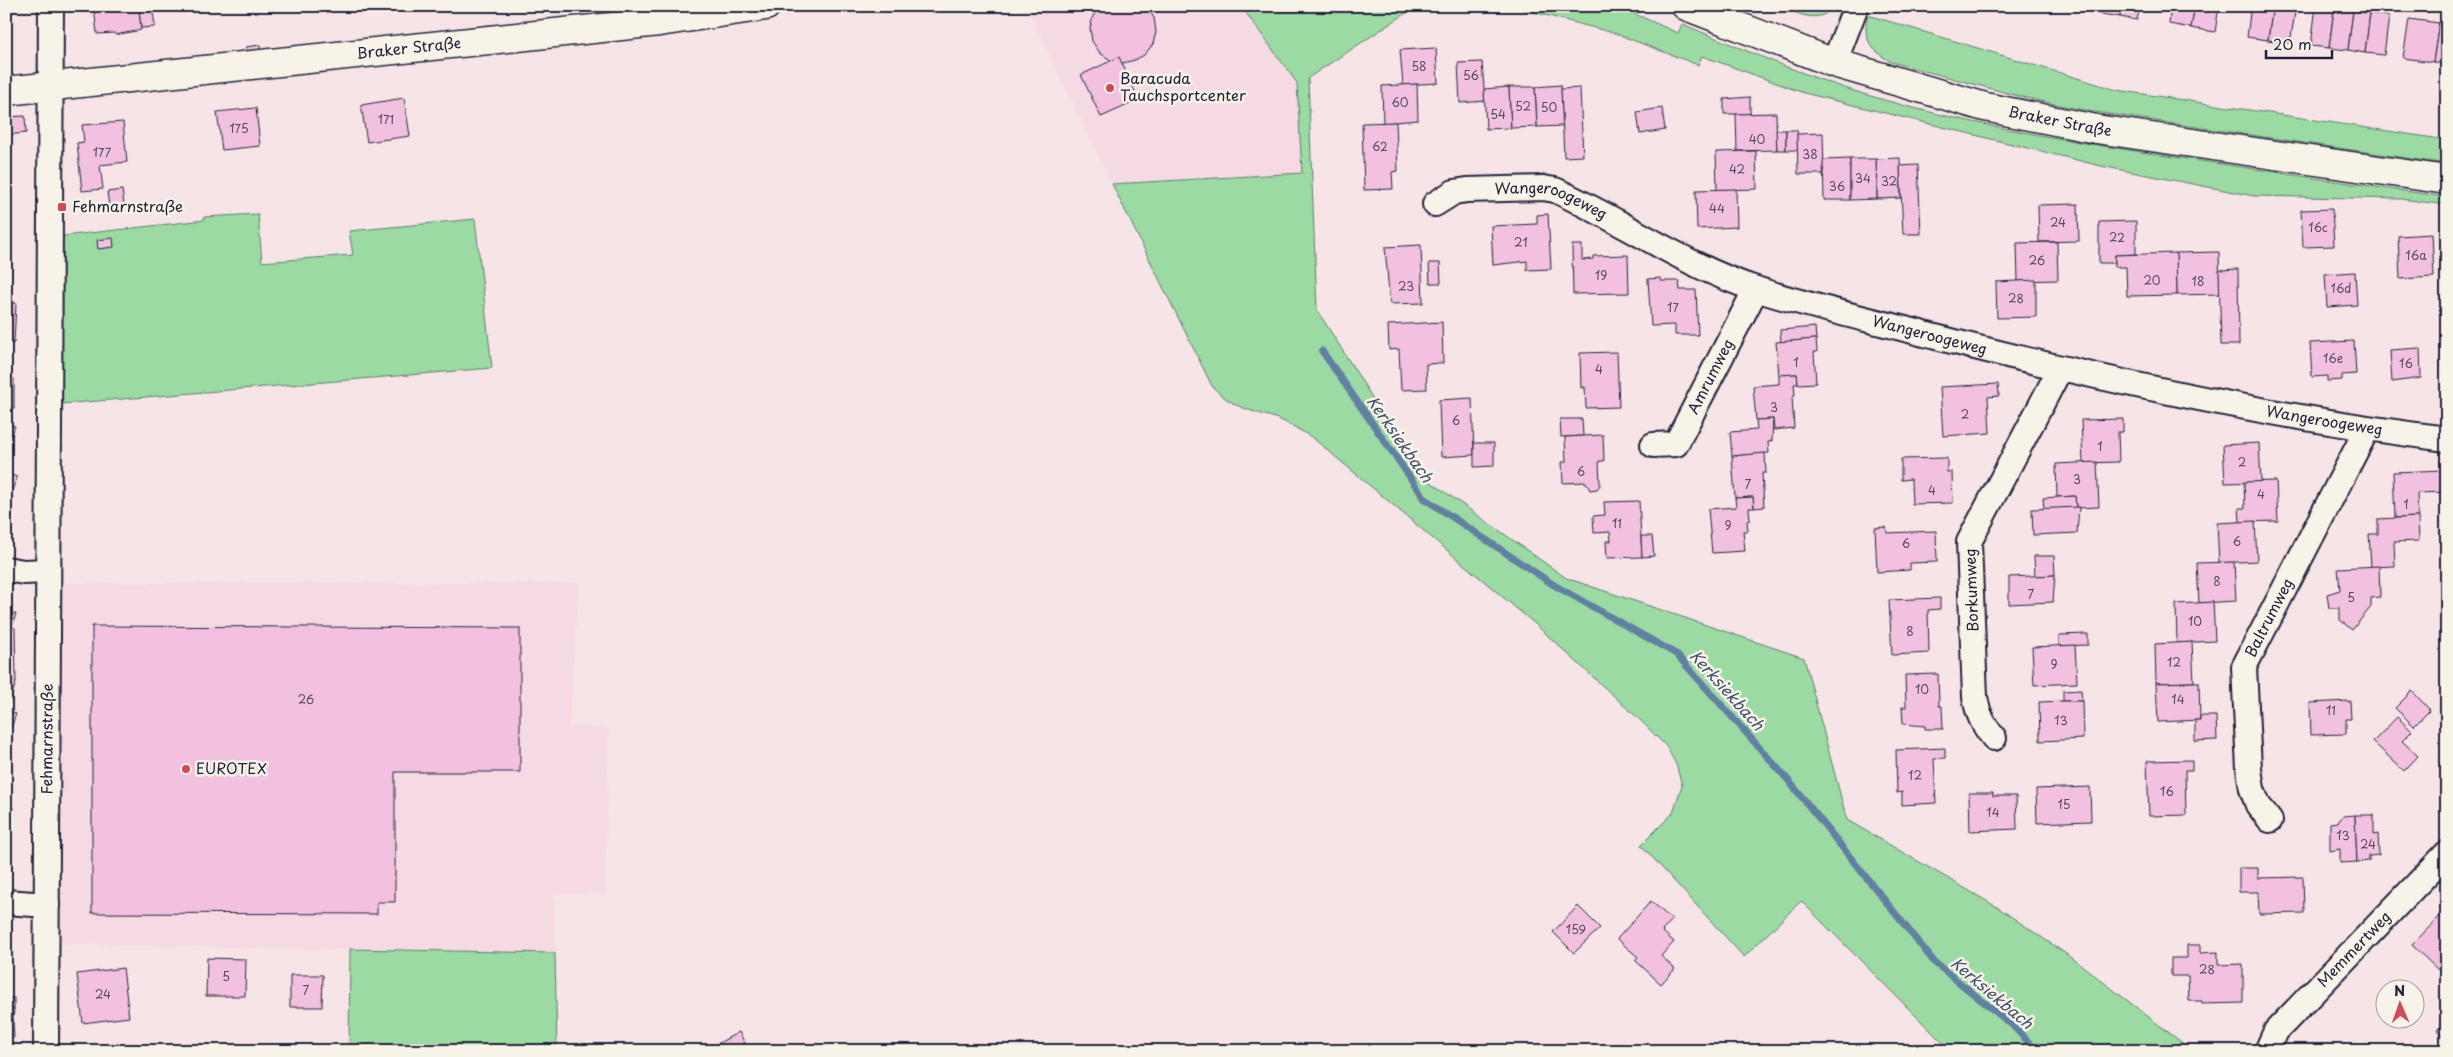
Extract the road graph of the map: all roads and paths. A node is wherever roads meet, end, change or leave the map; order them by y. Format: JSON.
{"nodes":[{"id":1,"x":50,"y":6,"type":"edge"},
{"id":2,"x":766,"y":6,"type":"edge"},
{"id":3,"x":1686,"y":6,"type":"edge"},
{"id":4,"x":1856,"y":6,"type":"edge"},
{"id":5,"x":1834,"y":63,"type":"junction"},
{"id":6,"x":50,"y":86,"type":"junction"},
{"id":7,"x":6,"y":91,"type":"edge"},
{"id":8,"x":2447,"y":180,"type":"edge"},
{"id":9,"x":1435,"y":204,"type":"dead end"},
{"id":10,"x":1756,"y":289,"type":"junction"},
{"id":11,"x":2060,"y":369,"type":"junction"},
{"id":12,"x":2367,"y":430,"type":"junction"},
{"id":13,"x":2447,"y":439,"type":"edge"},
{"id":14,"x":1653,"y":445,"type":"dead end"},
{"id":15,"x":6,"y":569,"type":"edge"},
{"id":16,"x":48,"y":571,"type":"junction"},
{"id":17,"x":1994,"y":738,"type":"dead end"},
{"id":18,"x":2270,"y":820,"type":"dead end"},
{"id":19,"x":2447,"y":853,"type":"edge"},
{"id":20,"x":6,"y":902,"type":"edge"},
{"id":21,"x":47,"y":905,"type":"junction"},
{"id":22,"x":46,"y":1051,"type":"edge"},
{"id":23,"x":2267,"y":1051,"type":"edge"}],
"edges":[{"from":1,"to":6,"type":"street"},
{"from":2,"to":6,"type":"main road","name":"Braker Straße"},
{"from":3,"to":5,"type":"main road","name":"Braker Straße"},
{"from":4,"to":5,"type":"street"},
{"from":5,"to":8,"type":"main road","name":"Braker Straße"},
{"from":6,"to":7,"type":"main road","name":"Braker Straße"},
{"from":6,"to":16,"type":"street","name":"Fehmarnstraße"},
{"from":9,"to":10,"type":"street","name":"Wangeroogeweg"},
{"from":10,"to":11,"type":"street","name":"Wangeroogeweg"},
{"from":10,"to":14,"type":"street","name":"Amrumweg"},
{"from":11,"to":12,"type":"street","name":"Wangeroogeweg"},
{"from":11,"to":17,"type":"street","name":"Borkumweg"},
{"from":12,"to":13,"type":"street","name":"Wangeroogeweg"},
{"from":12,"to":18,"type":"street","name":"Baltrumweg"},
{"from":15,"to":16,"type":"street"},
{"from":16,"to":21,"type":"street","name":"Fehmarnstraße"},
{"from":19,"to":23,"type":"street","name":"Memmertweg"},
{"from":20,"to":21,"type":"street"},
{"from":21,"to":22,"type":"street","name":"Fehmarnstraße"}]}
